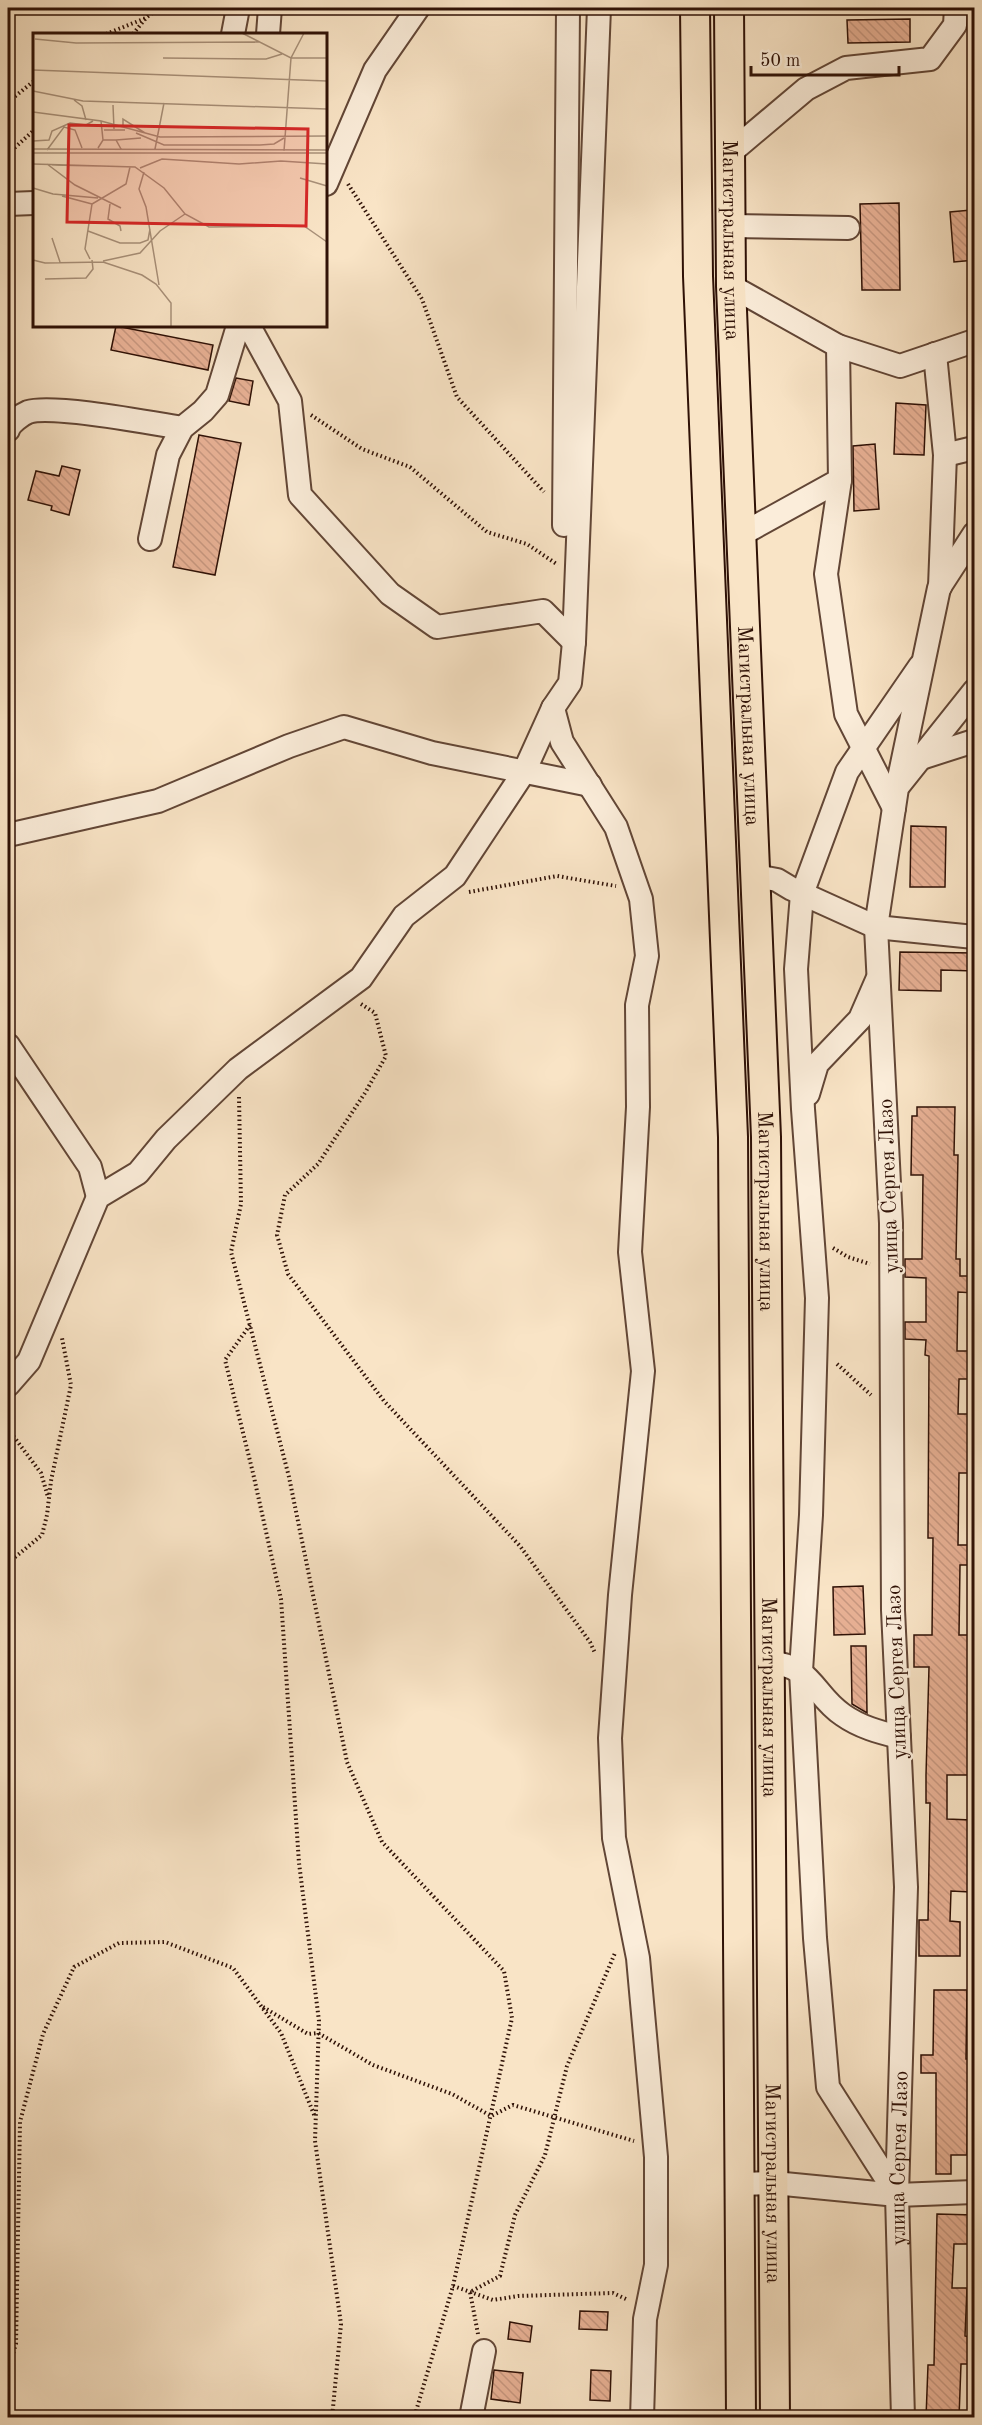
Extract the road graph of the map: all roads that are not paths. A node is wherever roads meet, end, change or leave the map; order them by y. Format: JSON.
{"nodes":[{"id":1,"x":238,"y":8,"type":"edge"},
{"id":2,"x":270,"y":8,"type":"edge"},
{"id":3,"x":418,"y":8,"type":"edge"},
{"id":4,"x":567,"y":8,"type":"edge"},
{"id":5,"x":599,"y":8,"type":"edge"},
{"id":6,"x":695,"y":8,"type":"edge"},
{"id":7,"x":729,"y":8,"type":"edge"},
{"id":8,"x":956,"y":8,"type":"edge"},
{"id":9,"x":233,"y":33,"type":"edge"},
{"id":10,"x":268,"y":33,"type":"edge"},
{"id":11,"x":730,"y":153,"type":"junction"},
{"id":12,"x":327,"y":181,"type":"edge"},
{"id":13,"x":33,"y":203,"type":"edge"},
{"id":14,"x":8,"y":204,"type":"edge"},
{"id":15,"x":731,"y":226,"type":"junction"},
{"id":16,"x":848,"y":228,"type":"dead end"},
{"id":17,"x":731,"y":286,"type":"junction"},
{"id":18,"x":238,"y":327,"type":"edge"},
{"id":19,"x":250,"y":327,"type":"edge"},
{"id":20,"x":975,"y":340,"type":"edge"},
{"id":21,"x":838,"y":346,"type":"junction"},
{"id":22,"x":935,"y":354,"type":"junction"},
{"id":23,"x":182,"y":428,"type":"junction"},
{"id":24,"x":8,"y":430,"type":"edge"},
{"id":25,"x":975,"y":448,"type":"edge"},
{"id":26,"x":945,"y":455,"type":"junction"},
{"id":27,"x":840,"y":480,"type":"junction"},
{"id":28,"x":742,"y":534,"type":"junction"},
{"id":29,"x":150,"y":539,"type":"dead end"},
{"id":30,"x":972,"y":542,"type":"edge"},
{"id":31,"x":939,"y":588,"type":"junction"},
{"id":32,"x":575,"y":607,"type":"junction"},
{"id":33,"x":574,"y":642,"type":"junction"},
{"id":34,"x":924,"y":660,"type":"junction"},
{"id":35,"x":975,"y":691,"type":"edge"},
{"id":36,"x":553,"y":708,"type":"junction"},
{"id":37,"x":975,"y":741,"type":"edge"},
{"id":38,"x":864,"y":747,"type":"junction"},
{"id":39,"x":921,"y":758,"type":"junction"},
{"id":40,"x":524,"y":772,"type":"junction"},
{"id":41,"x":590,"y":785,"type":"junction"},
{"id":42,"x":895,"y":798,"type":"junction"},
{"id":43,"x":8,"y":835,"type":"edge"},
{"id":44,"x":756,"y":876,"type":"junction"},
{"id":45,"x":802,"y":894,"type":"junction"},
{"id":46,"x":876,"y":927,"type":"junction"},
{"id":47,"x":975,"y":937,"type":"edge"},
{"id":48,"x":879,"y":977,"type":"junction"},
{"id":49,"x":8,"y":1045,"type":"edge"},
{"id":50,"x":803,"y":1109,"type":"junction"},
{"id":51,"x":98,"y":1197,"type":"junction"},
{"id":52,"x":8,"y":1385,"type":"edge"},
{"id":53,"x":771,"y":1663,"type":"junction"},
{"id":54,"x":801,"y":1671,"type":"junction"},
{"id":55,"x":899,"y":1737,"type":"junction"},
{"id":56,"x":774,"y":2183,"type":"junction"},
{"id":57,"x":741,"y":2184,"type":"junction"},
{"id":58,"x":975,"y":2192,"type":"edge"},
{"id":59,"x":897,"y":2195,"type":"junction"},
{"id":60,"x":484,"y":2351,"type":"road end"},
{"id":61,"x":471,"y":2418,"type":"edge"},
{"id":62,"x":642,"y":2418,"type":"edge"},
{"id":63,"x":741,"y":2418,"type":"edge"},
{"id":64,"x":775,"y":2418,"type":"edge"},
{"id":65,"x":903,"y":2418,"type":"edge"}],
"edges":[{"from":1,"to":9,"type":"street"},
{"from":2,"to":10,"type":"street"},
{"from":3,"to":12,"type":"street"},
{"from":4,"to":32,"type":"street"},
{"from":5,"to":32,"type":"street"},
{"from":6,"to":57,"type":"main road","name":"Магистральная улица"},
{"from":7,"to":11,"type":"main road","name":"Магистральная улица"},
{"from":8,"to":11,"type":"street"},
{"from":11,"to":15,"type":"main road","name":"Магистральная улица"},
{"from":13,"to":14,"type":"street"},
{"from":15,"to":16,"type":"street"},
{"from":15,"to":17,"type":"main road","name":"Магистральная улица"},
{"from":17,"to":21,"type":"street"},
{"from":17,"to":28,"type":"main road","name":"Магистральная улица"},
{"from":18,"to":23,"type":"street"},
{"from":19,"to":33,"type":"street"},
{"from":20,"to":22,"type":"street"},
{"from":21,"to":22,"type":"street"},
{"from":21,"to":27,"type":"street"},
{"from":22,"to":26,"type":"street"},
{"from":23,"to":24,"type":"street"},
{"from":23,"to":29,"type":"street"},
{"from":25,"to":26,"type":"street"},
{"from":26,"to":31,"type":"street"},
{"from":27,"to":28,"type":"street"},
{"from":27,"to":38,"type":"street"},
{"from":28,"to":44,"type":"main road","name":"Магистральная улица"},
{"from":30,"to":31,"type":"street"},
{"from":31,"to":34,"type":"street","name":"улица Сергея Лазо"},
{"from":32,"to":33,"type":"street"},
{"from":33,"to":36,"type":"street"},
{"from":34,"to":38,"type":"street"},
{"from":34,"to":42,"type":"street","name":"улица Сергея Лазо"},
{"from":35,"to":39,"type":"street"},
{"from":36,"to":40,"type":"street"},
{"from":36,"to":41,"type":"street"},
{"from":37,"to":39,"type":"street"},
{"from":38,"to":42,"type":"street"},
{"from":38,"to":45,"type":"street"},
{"from":39,"to":42,"type":"street"},
{"from":40,"to":41,"type":"street"},
{"from":40,"to":43,"type":"street"},
{"from":40,"to":51,"type":"street"},
{"from":41,"to":62,"type":"street"},
{"from":42,"to":46,"type":"street","name":"улица Сергея Лазо"},
{"from":44,"to":45,"type":"street"},
{"from":44,"to":53,"type":"main road","name":"Магистральная улица"},
{"from":45,"to":46,"type":"street"},
{"from":45,"to":50,"type":"street"},
{"from":46,"to":47,"type":"street"},
{"from":46,"to":48,"type":"street","name":"улица Сергея Лазо"},
{"from":48,"to":50,"type":"street"},
{"from":48,"to":55,"type":"street","name":"улица Сергея Лазо"},
{"from":49,"to":51,"type":"street"},
{"from":50,"to":54,"type":"street"},
{"from":51,"to":52,"type":"street"},
{"from":53,"to":54,"type":"street"},
{"from":53,"to":56,"type":"main road","name":"Магистральная улица"},
{"from":54,"to":55,"type":"street"},
{"from":54,"to":59,"type":"street"},
{"from":55,"to":59,"type":"street","name":"улица Сергея Лазо"},
{"from":56,"to":57,"type":"street"},
{"from":56,"to":59,"type":"street"},
{"from":56,"to":64,"type":"main road","name":"Магистральная улица"},
{"from":57,"to":63,"type":"main road","name":"Магистральная улица"},
{"from":58,"to":59,"type":"street"},
{"from":59,"to":65,"type":"street","name":"улица Сергея Лазо"},
{"from":60,"to":61,"type":"street"}]}
